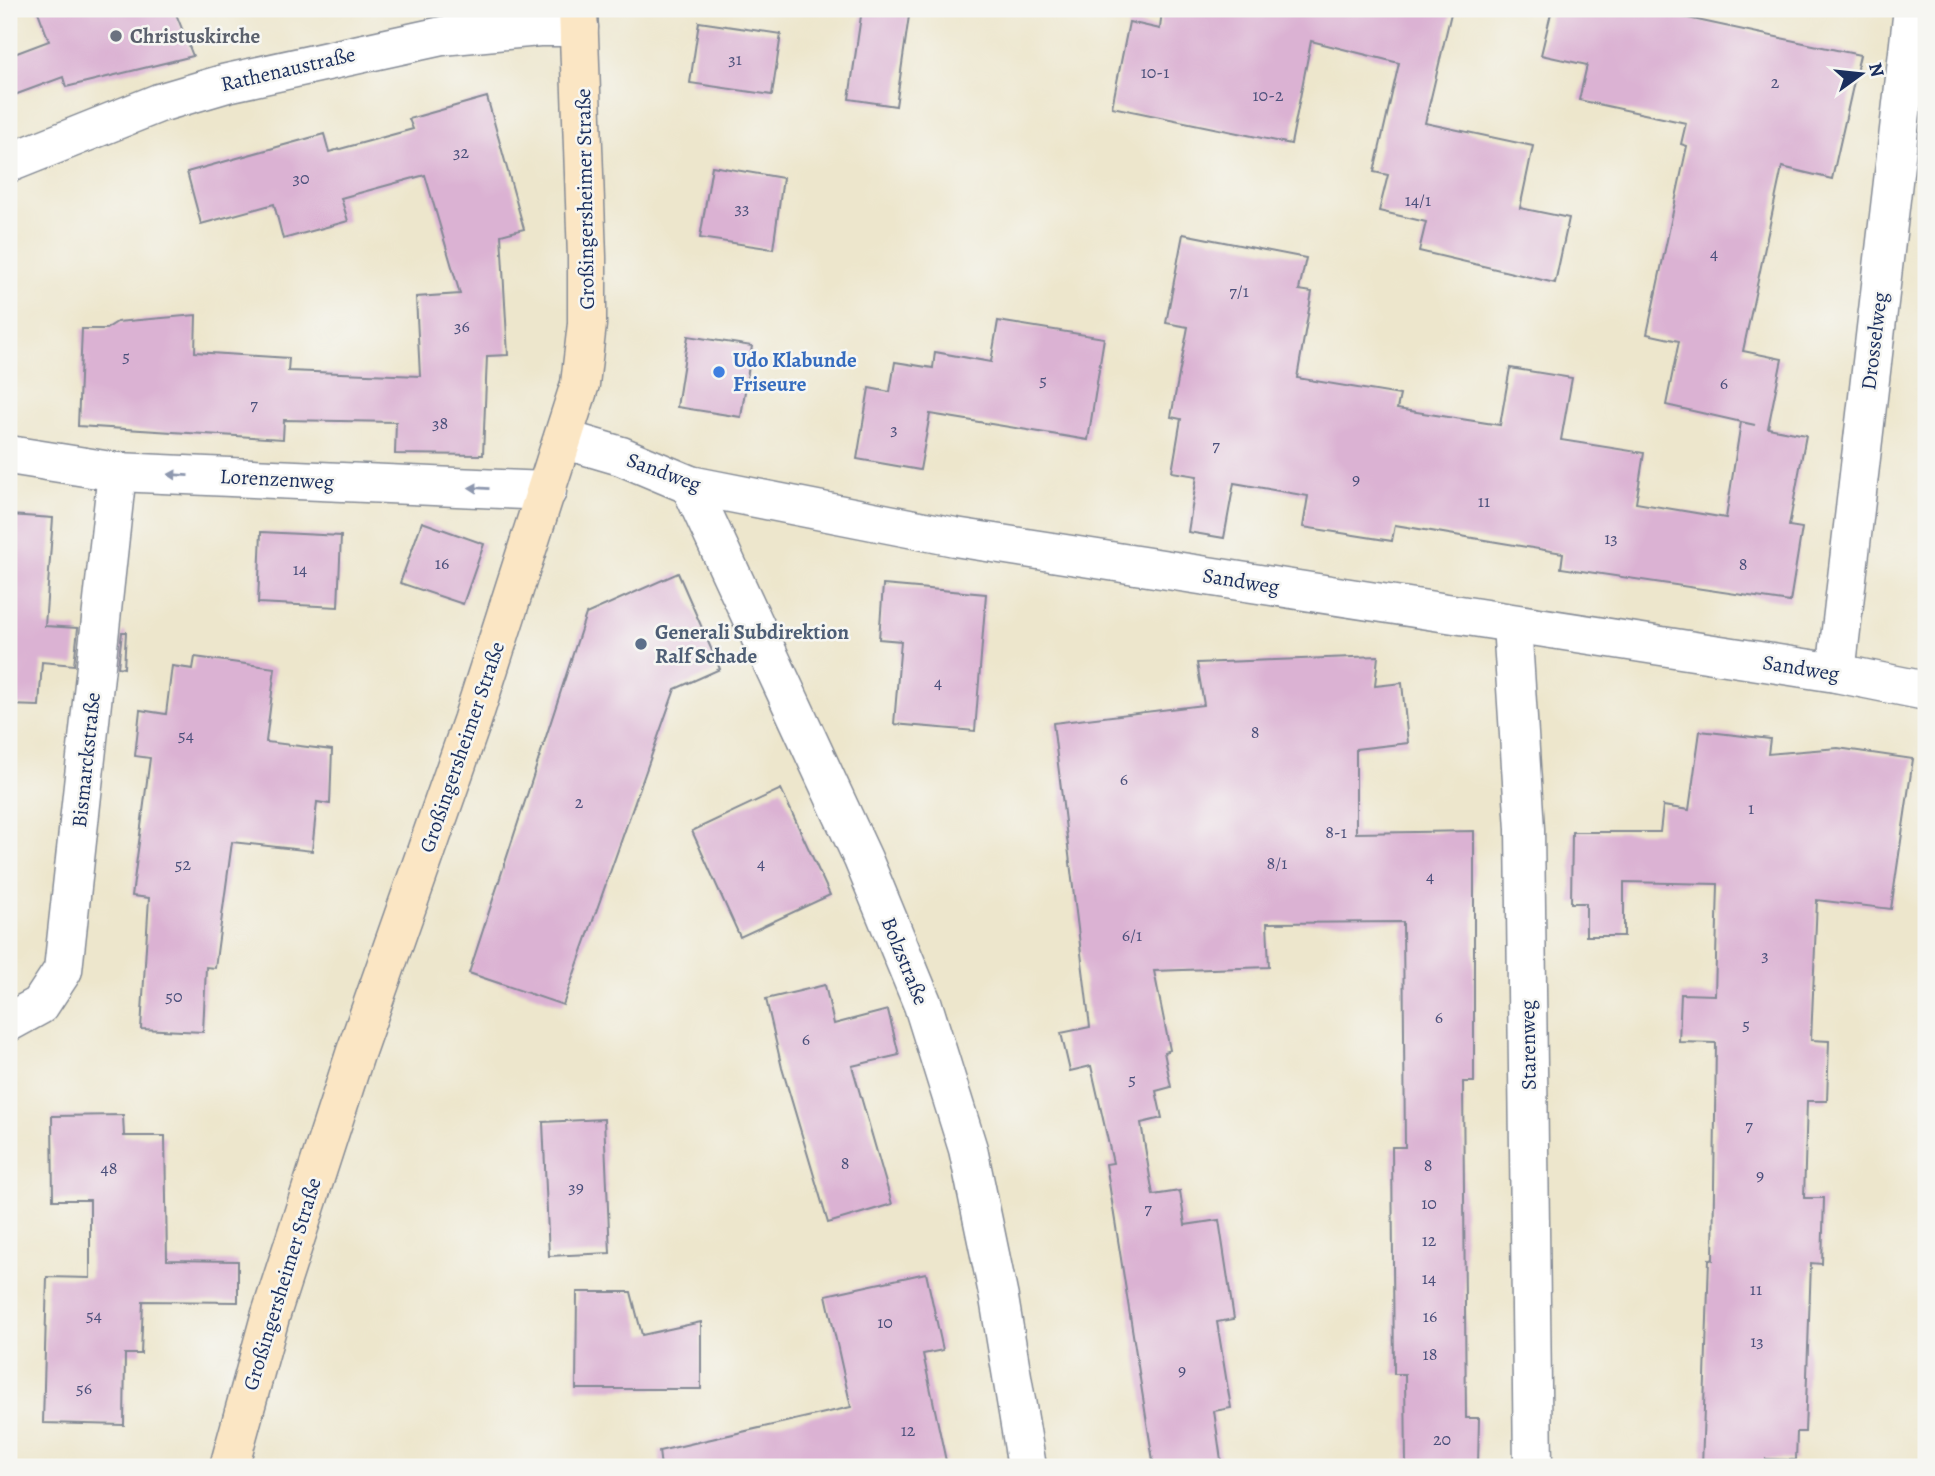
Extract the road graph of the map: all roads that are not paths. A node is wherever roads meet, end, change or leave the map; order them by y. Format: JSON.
{"nodes":[{"id":1,"x":1913,"y":9,"type":"edge"},
{"id":2,"x":578,"y":18,"type":"edge"},
{"id":3,"x":9,"y":163,"type":"edge"},
{"id":4,"x":564,"y":439,"type":"junction"},
{"id":5,"x":9,"y":455,"type":"edge"},
{"id":6,"x":117,"y":472,"type":"junction"},
{"id":7,"x":690,"y":485,"type":"junction"},
{"id":8,"x":547,"y":491,"type":"junction"},
{"id":9,"x":1511,"y":624,"type":"junction"},
{"id":10,"x":1836,"y":673,"type":"junction"},
{"id":11,"x":1926,"y":691,"type":"edge"},
{"id":12,"x":9,"y":1022,"type":"edge"},
{"id":13,"x":229,"y":1467,"type":"edge"},
{"id":14,"x":1027,"y":1467,"type":"edge"},
{"id":15,"x":1533,"y":1467,"type":"edge"}],
"edges":[{"from":1,"to":10,"type":"street","name":"Drosselweg"},
{"from":2,"to":3,"type":"street","name":"Rathenaustraße"},
{"from":2,"to":4,"type":"main road","name":"Großingersheimer Straße"},
{"from":4,"to":7,"type":"street","name":"Sandweg"},
{"from":4,"to":8,"type":"main road","name":"Großingersheimer Straße"},
{"from":5,"to":6,"type":"street","name":"Lorenzenweg"},
{"from":8,"to":6,"type":"street","name":"Lorenzenweg","one_way":true},
{"from":6,"to":12,"type":"street","name":"Bismarckstraße"},
{"from":7,"to":9,"type":"street","name":"Sandweg"},
{"from":7,"to":14,"type":"street","name":"Bolzstraße"},
{"from":8,"to":13,"type":"main road","name":"Großingersheimer Straße"},
{"from":9,"to":10,"type":"street","name":"Sandweg"},
{"from":9,"to":15,"type":"street","name":"Starenweg"},
{"from":10,"to":11,"type":"street","name":"Sandweg"}]}
